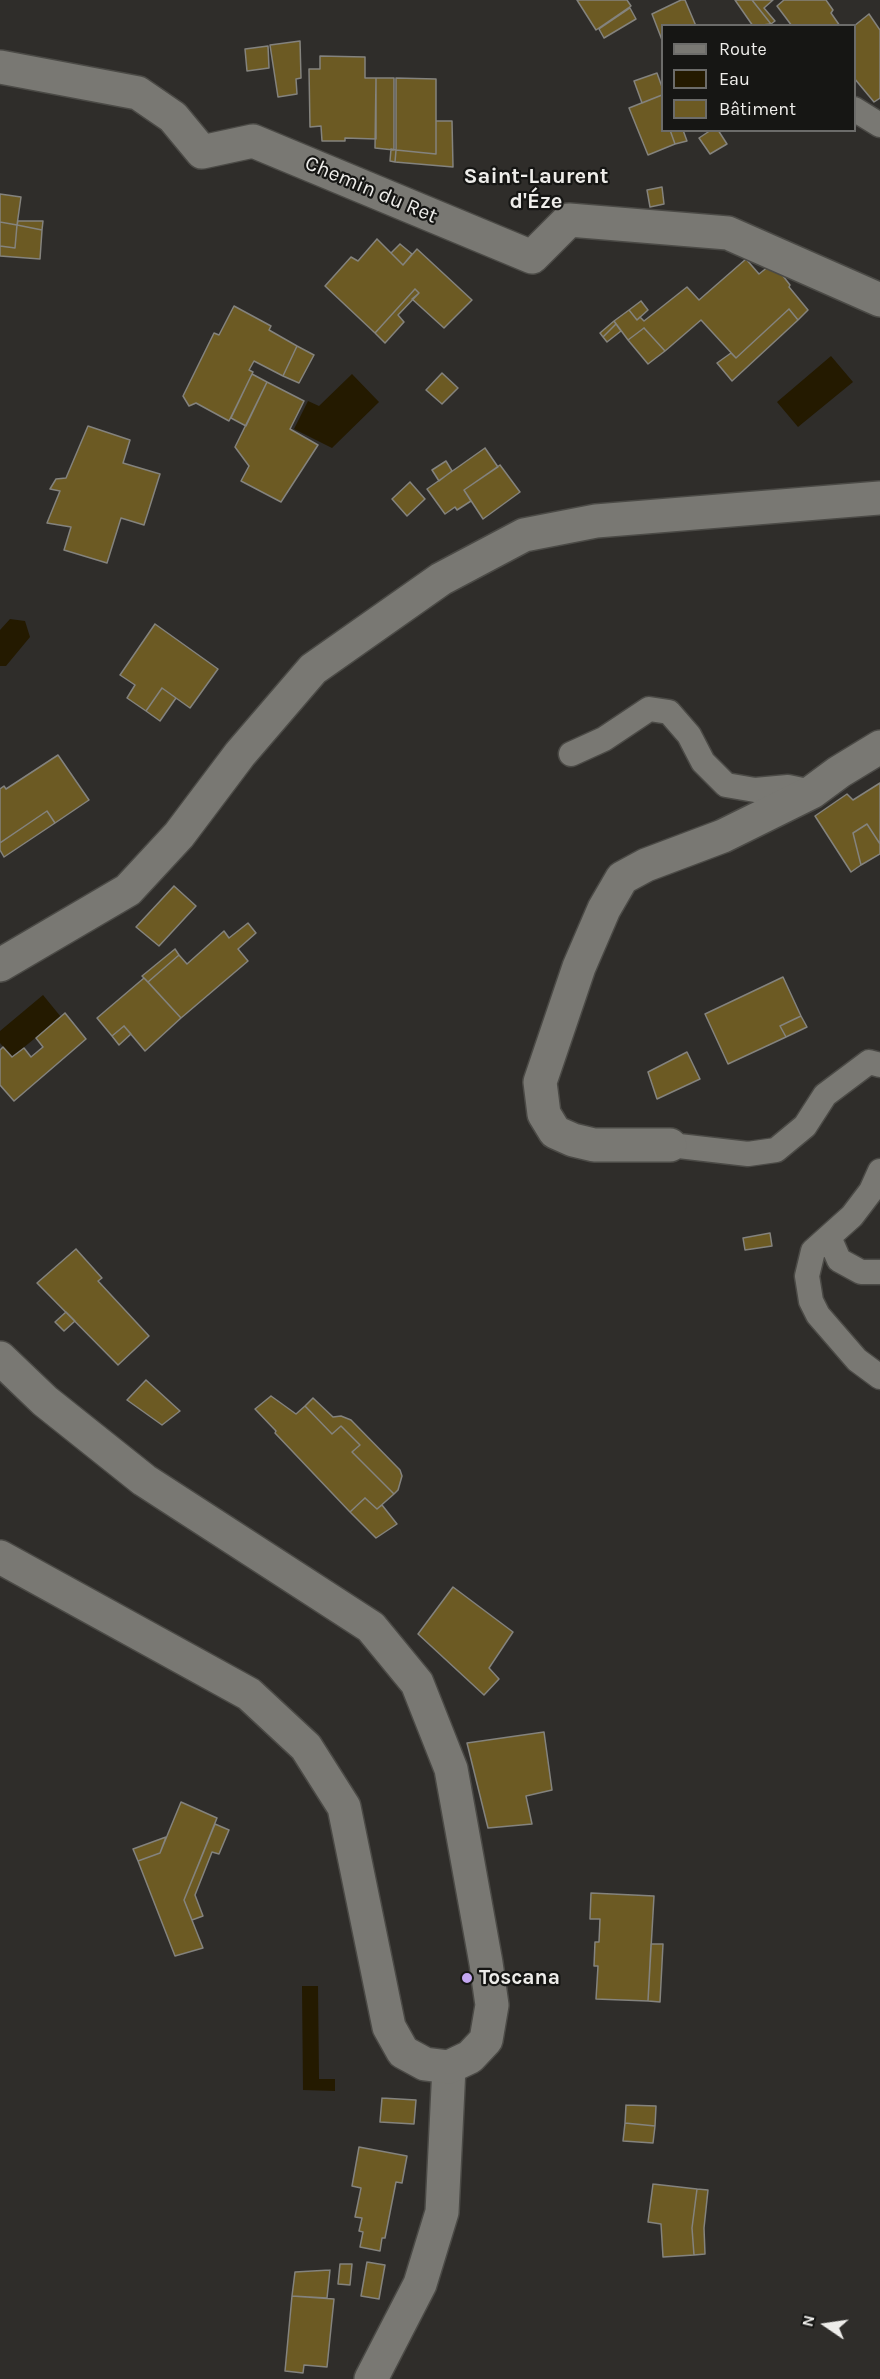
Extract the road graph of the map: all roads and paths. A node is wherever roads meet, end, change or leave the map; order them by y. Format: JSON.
{"nodes":[{"id":1,"x":0,"y":67,"type":"edge"},
{"id":2,"x":856,"y":110,"type":"edge"},
{"id":3,"x":880,"y":125,"type":"edge"},
{"id":4,"x":880,"y":300,"type":"edge"},
{"id":5,"x":880,"y":498,"type":"edge"},
{"id":6,"x":880,"y":747,"type":"edge"},
{"id":7,"x":571,"y":754,"type":"dead end"},
{"id":8,"x":812,"y":792,"type":"junction"},
{"id":9,"x":0,"y":965,"type":"edge"},
{"id":10,"x":880,"y":1065,"type":"edge"},
{"id":11,"x":670,"y":1145,"type":"joint"},
{"id":12,"x":880,"y":1171,"type":"edge"},
{"id":13,"x":829,"y":1237,"type":"junction"},
{"id":14,"x":880,"y":1272,"type":"edge"},
{"id":15,"x":0,"y":1358,"type":"edge"},
{"id":16,"x":880,"y":1377,"type":"edge"},
{"id":17,"x":0,"y":1557,"type":"edge"},
{"id":18,"x":449,"y":2067,"type":"junction"},
{"id":19,"x":372,"y":2379,"type":"edge"}],
"edges":[{"from":1,"to":4,"type":"street","name":"Chemin du Ret"},
{"from":2,"to":3,"type":"lane"},
{"from":5,"to":9,"type":"street"},
{"from":6,"to":8,"type":"street"},
{"from":7,"to":8,"type":"lane"},
{"from":8,"to":11,"type":"street"},
{"from":10,"to":11,"type":"lane"},
{"from":12,"to":13,"type":"lane"},
{"from":13,"to":14,"type":"lane"},
{"from":13,"to":16,"type":"lane"},
{"from":15,"to":18,"type":"street"},
{"from":17,"to":18,"type":"street"},
{"from":18,"to":19,"type":"street"}]}
